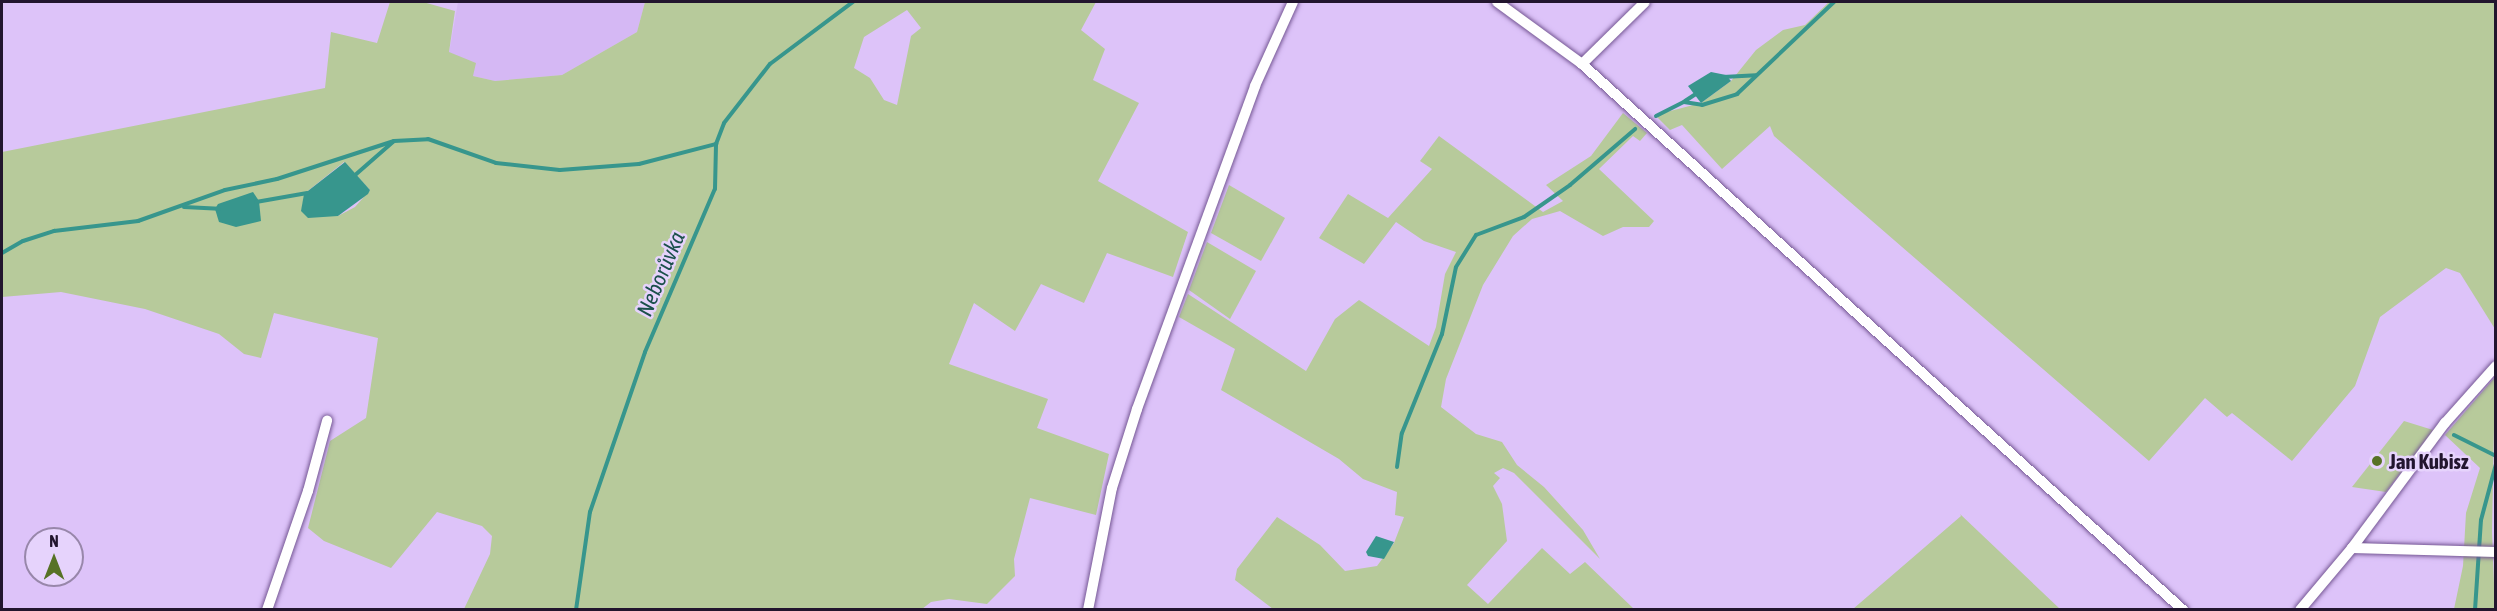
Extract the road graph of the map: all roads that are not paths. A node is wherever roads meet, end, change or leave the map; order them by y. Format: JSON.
{"nodes":[{"id":1,"x":1293,"y":2,"type":"edge"},
{"id":2,"x":1497,"y":2,"type":"edge"},
{"id":3,"x":1645,"y":2,"type":"edge"},
{"id":4,"x":1582,"y":64,"type":"junction"},
{"id":5,"x":2496,"y":366,"type":"edge"},
{"id":6,"x":327,"y":421,"type":"dead end"},
{"id":7,"x":2352,"y":548,"type":"junction"},
{"id":8,"x":2495,"y":552,"type":"edge"},
{"id":9,"x":267,"y":609,"type":"edge"},
{"id":10,"x":1088,"y":609,"type":"edge"},
{"id":11,"x":2183,"y":609,"type":"edge"},
{"id":12,"x":2300,"y":609,"type":"edge"}],
"edges":[{"from":1,"to":10,"type":"street"},
{"from":2,"to":4,"type":"street"},
{"from":3,"to":4,"type":"street"},
{"from":4,"to":11,"type":"street"},
{"from":5,"to":7,"type":"street"},
{"from":6,"to":9,"type":"street"},
{"from":7,"to":8,"type":"street"},
{"from":7,"to":12,"type":"street"}]}
